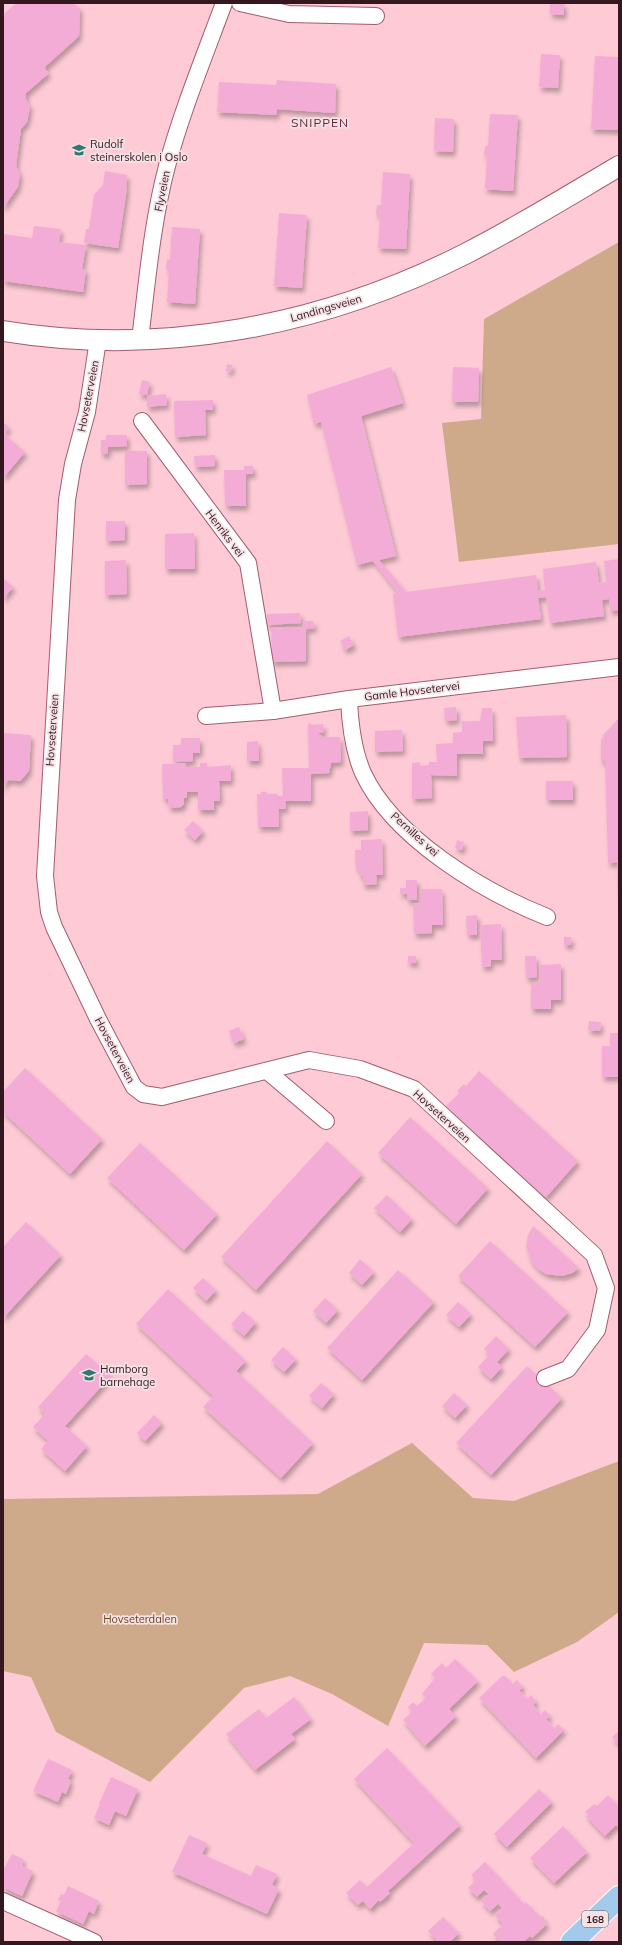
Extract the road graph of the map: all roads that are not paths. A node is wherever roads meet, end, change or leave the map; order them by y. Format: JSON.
{"nodes":[{"id":1,"x":224,"y":3,"type":"edge"},
{"id":2,"x":240,"y":3,"type":"edge"},
{"id":3,"x":376,"y":16,"type":"dead end"},
{"id":4,"x":619,"y":166,"type":"edge"},
{"id":5,"x":3,"y":331,"type":"edge"},
{"id":6,"x":98,"y":340,"type":"junction"},
{"id":7,"x":140,"y":340,"type":"junction"},
{"id":8,"x":142,"y":421,"type":"dead end"},
{"id":9,"x":619,"y":667,"type":"edge"},
{"id":10,"x":349,"y":699,"type":"junction"},
{"id":11,"x":273,"y":710,"type":"junction"},
{"id":12,"x":206,"y":716,"type":"dead end"},
{"id":13,"x":547,"y":917,"type":"dead end"},
{"id":14,"x":267,"y":1071,"type":"junction"},
{"id":15,"x":326,"y":1121,"type":"dead end"},
{"id":16,"x":545,"y":1378,"type":"dead end"},
{"id":17,"x":619,"y":1896,"type":"edge"},
{"id":18,"x":3,"y":1901,"type":"edge"},
{"id":19,"x":94,"y":1942,"type":"edge"},
{"id":20,"x":572,"y":1942,"type":"edge"}],
"edges":[{"from":1,"to":7,"type":"street","name":"Flyveien"},
{"from":2,"to":3,"type":"street"},
{"from":4,"to":7,"type":"street","name":"Landingsveien"},
{"from":5,"to":6,"type":"street","name":"Landingsveien"},
{"from":6,"to":7,"type":"street","name":"Landingsveien"},
{"from":6,"to":14,"type":"street","name":"Hovseterveien"},
{"from":8,"to":11,"type":"street","name":"Henriks vei"},
{"from":9,"to":10,"type":"street","name":"Gamle Hovsetervei"},
{"from":10,"to":11,"type":"street","name":"Gamle Hovsetervei"},
{"from":10,"to":13,"type":"street","name":"Pernilles vei"},
{"from":11,"to":12,"type":"street","name":"Gamle Hovsetervei"},
{"from":14,"to":15,"type":"street"},
{"from":14,"to":16,"type":"street","name":"Hovseterveien"},
{"from":17,"to":20,"type":"main road","number":"168"},
{"from":18,"to":19,"type":"street"}]}
